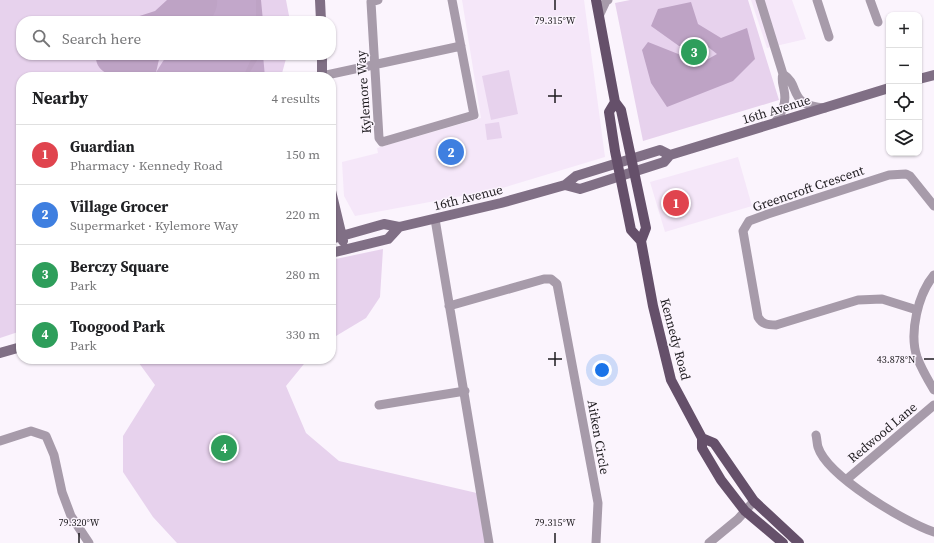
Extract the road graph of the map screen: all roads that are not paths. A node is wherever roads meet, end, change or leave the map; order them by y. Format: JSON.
{"nodes":[{"id":1,"x":320,"y":0,"type":"edge"},
{"id":2,"x":378,"y":0,"type":"edge"},
{"id":3,"x":452,"y":0,"type":"edge"},
{"id":4,"x":596,"y":0,"type":"edge"},
{"id":5,"x":608,"y":0,"type":"edge"},
{"id":6,"x":760,"y":0,"type":"edge"},
{"id":7,"x":817,"y":0,"type":"edge"},
{"id":8,"x":870,"y":0,"type":"edge"},
{"id":9,"x":321,"y":16,"type":"edge"},
{"id":10,"x":599,"y":16,"type":"junction"},
{"id":11,"x":878,"y":22,"type":"dead end"},
{"id":12,"x":829,"y":37,"type":"dead end"},
{"id":13,"x":461,"y":46,"type":"junction"},
{"id":14,"x":322,"y":60,"type":"edge"},
{"id":15,"x":374,"y":65,"type":"junction"},
{"id":16,"x":322,"y":72,"type":"edge"},
{"id":17,"x":336,"y":74,"type":"edge"},
{"id":18,"x":783,"y":74,"type":"junction"},
{"id":19,"x":934,"y":75,"type":"edge"},
{"id":20,"x":922,"y":78,"type":"edge"},
{"id":21,"x":886,"y":89,"type":"edge"},
{"id":22,"x":615,"y":102,"type":"junction"},
{"id":23,"x":825,"y":108,"type":"junction"},
{"id":24,"x":775,"y":123,"type":"junction"},
{"id":25,"x":670,"y":155,"type":"junction"},
{"id":26,"x":632,"y":159,"type":"junction"},
{"id":27,"x":618,"y":163,"type":"junction"},
{"id":28,"x":635,"y":170,"type":"junction"},
{"id":29,"x":619,"y":176,"type":"junction"},
{"id":30,"x":565,"y":185,"type":"junction"},
{"id":31,"x":934,"y":206,"type":"edge"},
{"id":32,"x":336,"y":214,"type":"edge"},
{"id":33,"x":435,"y":219,"type":"junction"},
{"id":34,"x":399,"y":227,"type":"junction"},
{"id":35,"x":341,"y":236,"type":"junction"},
{"id":36,"x":336,"y":238,"type":"edge"},
{"id":37,"x":641,"y":241,"type":"junction"},
{"id":38,"x":345,"y":249,"type":"junction"},
{"id":39,"x":336,"y":252,"type":"edge"},
{"id":40,"x":934,"y":275,"type":"edge"},
{"id":41,"x":449,"y":306,"type":"junction"},
{"id":42,"x":917,"y":310,"type":"junction"},
{"id":43,"x":16,"y":348,"type":"edge"},
{"id":44,"x":0,"y":353,"type":"edge"},
{"id":45,"x":934,"y":390,"type":"edge"},
{"id":46,"x":465,"y":391,"type":"junction"},
{"id":47,"x":379,"y":405,"type":"dead end"},
{"id":48,"x":934,"y":405,"type":"edge"},
{"id":49,"x":816,"y":435,"type":"dead end"},
{"id":50,"x":702,"y":438,"type":"junction"},
{"id":51,"x":0,"y":441,"type":"edge"},
{"id":52,"x":846,"y":480,"type":"junction"},
{"id":53,"x":754,"y":501,"type":"junction"},
{"id":54,"x":745,"y":511,"type":"junction"},
{"id":55,"x":934,"y":532,"type":"edge"},
{"id":56,"x":89,"y":543,"type":"edge"},
{"id":57,"x":489,"y":543,"type":"edge"},
{"id":58,"x":596,"y":543,"type":"edge"},
{"id":59,"x":709,"y":543,"type":"edge"},
{"id":60,"x":783,"y":543,"type":"edge"},
{"id":61,"x":799,"y":543,"type":"edge"}],
"edges":[{"from":1,"to":9,"type":"main road"},
{"from":2,"to":15,"type":"street","name":"Kylemore Way"},
{"from":3,"to":13,"type":"street","name":"Kylemore Way"},
{"from":4,"to":10,"type":"main road","name":"Kennedy Road"},
{"from":5,"to":10,"type":"street"},
{"from":6,"to":18,"type":"street"},
{"from":7,"to":12,"type":"street"},
{"from":8,"to":11,"type":"street"},
{"from":10,"to":22,"type":"main road","name":"Kennedy Road"},
{"from":13,"to":15,"type":"street"},
{"from":13,"to":15,"type":"street","name":"Kylemore Way"},
{"from":14,"to":16,"type":"main road"},
{"from":15,"to":17,"type":"street"},
{"from":18,"to":23,"type":"street"},
{"from":18,"to":24,"type":"street"},
{"from":19,"to":20,"type":"main road"},
{"from":21,"to":23,"type":"main road","name":"16th Avenue"},
{"from":22,"to":26,"type":"main road","name":"Kennedy Road"},
{"from":22,"to":27,"type":"main road","name":"Kennedy Road"},
{"from":23,"to":24,"type":"main road","name":"16th Avenue"},
{"from":24,"to":25,"type":"main road","name":"16th Avenue"},
{"from":25,"to":26,"type":"main road","name":"16th Avenue"},
{"from":25,"to":28,"type":"main road","name":"16th Avenue"},
{"from":26,"to":27,"type":"main road","name":"16th Avenue"},
{"from":26,"to":28,"type":"main road","name":"Kennedy Road"},
{"from":27,"to":29,"type":"main road","name":"Kennedy Road"},
{"from":27,"to":30,"type":"main road","name":"16th Avenue"},
{"from":28,"to":29,"type":"main road","name":"16th Avenue"},
{"from":28,"to":37,"type":"main road","name":"Kennedy Road"},
{"from":29,"to":30,"type":"main road","name":"16th Avenue"},
{"from":29,"to":37,"type":"main road","name":"Kennedy Road"},
{"from":30,"to":33,"type":"main road","name":"16th Avenue"},
{"from":31,"to":42,"type":"street","name":"Greencroft Crescent"},
{"from":32,"to":35,"type":"main road"},
{"from":33,"to":34,"type":"main road","name":"16th Avenue"},
{"from":33,"to":41,"type":"street"},
{"from":34,"to":35,"type":"main road","name":"16th Avenue"},
{"from":34,"to":38,"type":"main road","name":"16th Avenue"},
{"from":35,"to":36,"type":"main road","name":"16th Avenue"},
{"from":35,"to":38,"type":"main road"},
{"from":37,"to":50,"type":"main road","name":"Kennedy Road"},
{"from":38,"to":39,"type":"main road","name":"16th Avenue"},
{"from":40,"to":42,"type":"street"},
{"from":41,"to":46,"type":"street"},
{"from":41,"to":58,"type":"street","name":"Aitken Circle"},
{"from":42,"to":45,"type":"street"},
{"from":43,"to":44,"type":"main road"},
{"from":46,"to":47,"type":"street"},
{"from":46,"to":57,"type":"street"},
{"from":48,"to":52,"type":"street","name":"Redwood Lane"},
{"from":49,"to":52,"type":"street","name":"Redwood Lane"},
{"from":50,"to":53,"type":"main road","name":"Kennedy Road"},
{"from":50,"to":54,"type":"main road","name":"Kennedy Road"},
{"from":51,"to":56,"type":"street"},
{"from":52,"to":55,"type":"street","name":"Redwood Lane"},
{"from":53,"to":54,"type":"street"},
{"from":53,"to":61,"type":"main road","name":"Kennedy Road"},
{"from":54,"to":59,"type":"street"},
{"from":54,"to":60,"type":"main road","name":"Kennedy Road"}]}
